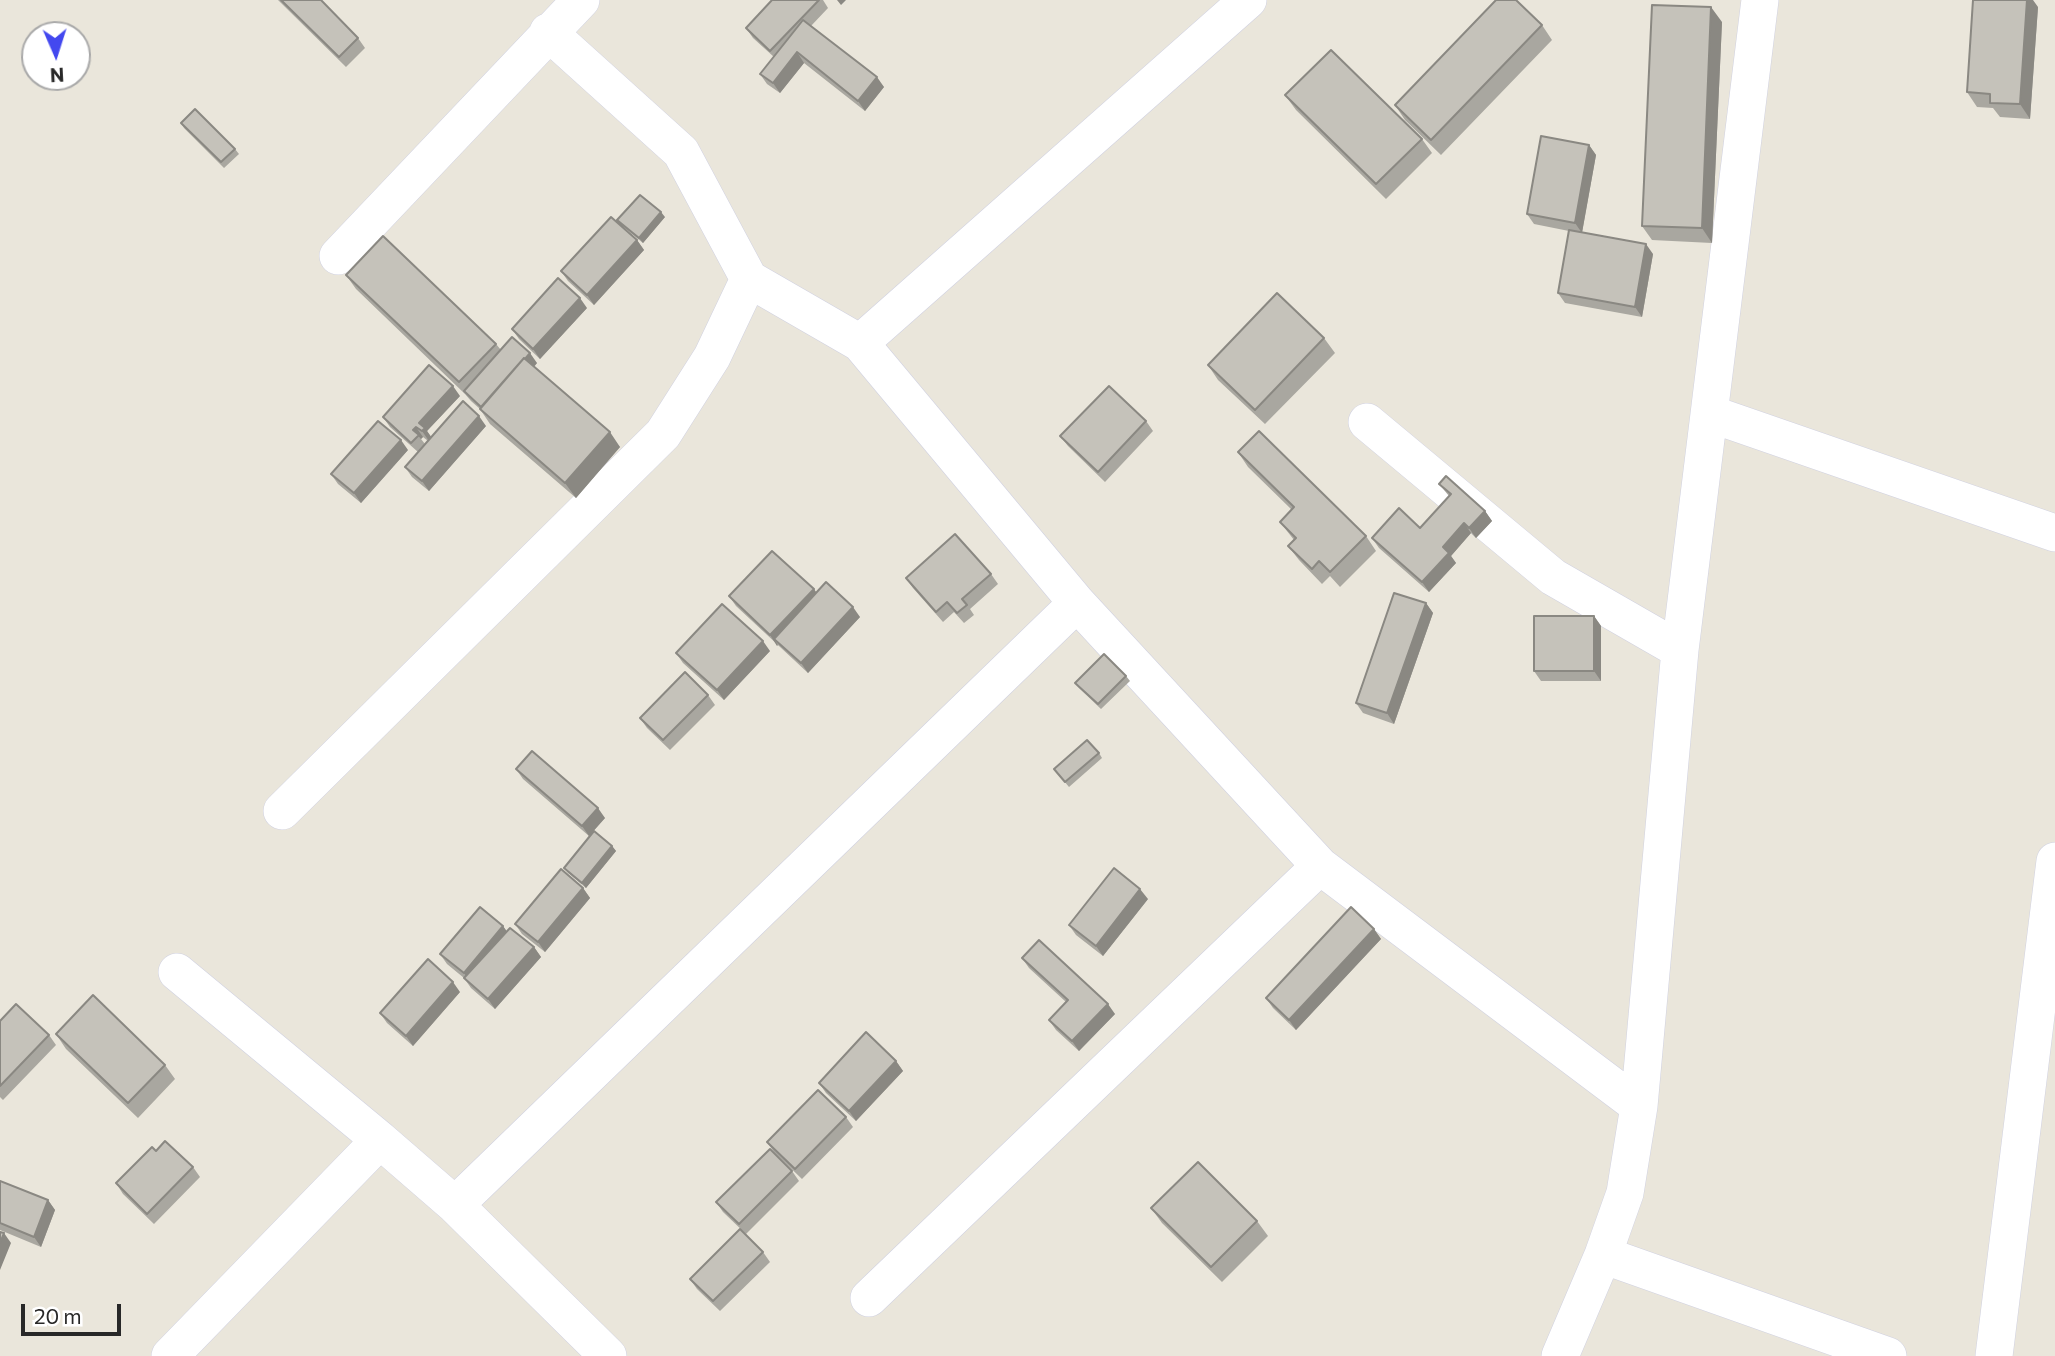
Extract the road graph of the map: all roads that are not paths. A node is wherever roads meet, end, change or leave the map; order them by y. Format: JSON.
{"nodes":[{"id":1,"x":580,"y":0,"type":"edge"},
{"id":2,"x":1248,"y":0,"type":"edge"},
{"id":3,"x":1760,"y":0,"type":"edge"},
{"id":4,"x":548,"y":32,"type":"junction"},
{"id":5,"x":338,"y":256,"type":"dead end"},
{"id":6,"x":749,"y":279,"type":"junction"},
{"id":7,"x":860,"y":343,"type":"junction"},
{"id":8,"x":1711,"y":414,"type":"junction"},
{"id":9,"x":1367,"y":422,"type":"dead end"},
{"id":10,"x":2055,"y":533,"type":"edge"},
{"id":11,"x":1077,"y":603,"type":"junction"},
{"id":12,"x":1680,"y":650,"type":"junction"},
{"id":13,"x":282,"y":811,"type":"dead end"},
{"id":14,"x":2055,"y":861,"type":"edge"},
{"id":15,"x":1320,"y":866,"type":"junction"},
{"id":16,"x":177,"y":972,"type":"dead end"},
{"id":17,"x":1639,"y":1106,"type":"junction"},
{"id":18,"x":380,"y":1140,"type":"junction"},
{"id":19,"x":455,"y":1205,"type":"junction"},
{"id":20,"x":1603,"y":1255,"type":"junction"},
{"id":21,"x":869,"y":1298,"type":"dead end"},
{"id":22,"x":170,"y":1356,"type":"edge"},
{"id":23,"x":608,"y":1356,"type":"edge"},
{"id":24,"x":1560,"y":1356,"type":"edge"},
{"id":25,"x":1888,"y":1356,"type":"edge"},
{"id":26,"x":1994,"y":1356,"type":"edge"}],
"edges":[{"from":1,"to":4,"type":"street"},
{"from":2,"to":7,"type":"street"},
{"from":3,"to":8,"type":"street"},
{"from":4,"to":5,"type":"street"},
{"from":4,"to":6,"type":"street"},
{"from":6,"to":7,"type":"street"},
{"from":6,"to":13,"type":"street"},
{"from":7,"to":11,"type":"street"},
{"from":8,"to":10,"type":"street"},
{"from":8,"to":12,"type":"street"},
{"from":9,"to":12,"type":"street"},
{"from":11,"to":15,"type":"street"},
{"from":11,"to":19,"type":"street"},
{"from":12,"to":17,"type":"street"},
{"from":14,"to":26,"type":"street"},
{"from":15,"to":17,"type":"street"},
{"from":15,"to":21,"type":"street"},
{"from":16,"to":18,"type":"street"},
{"from":17,"to":20,"type":"street"},
{"from":18,"to":19,"type":"street"},
{"from":18,"to":22,"type":"street"},
{"from":19,"to":23,"type":"street"},
{"from":20,"to":24,"type":"street"},
{"from":20,"to":25,"type":"street"}]}
